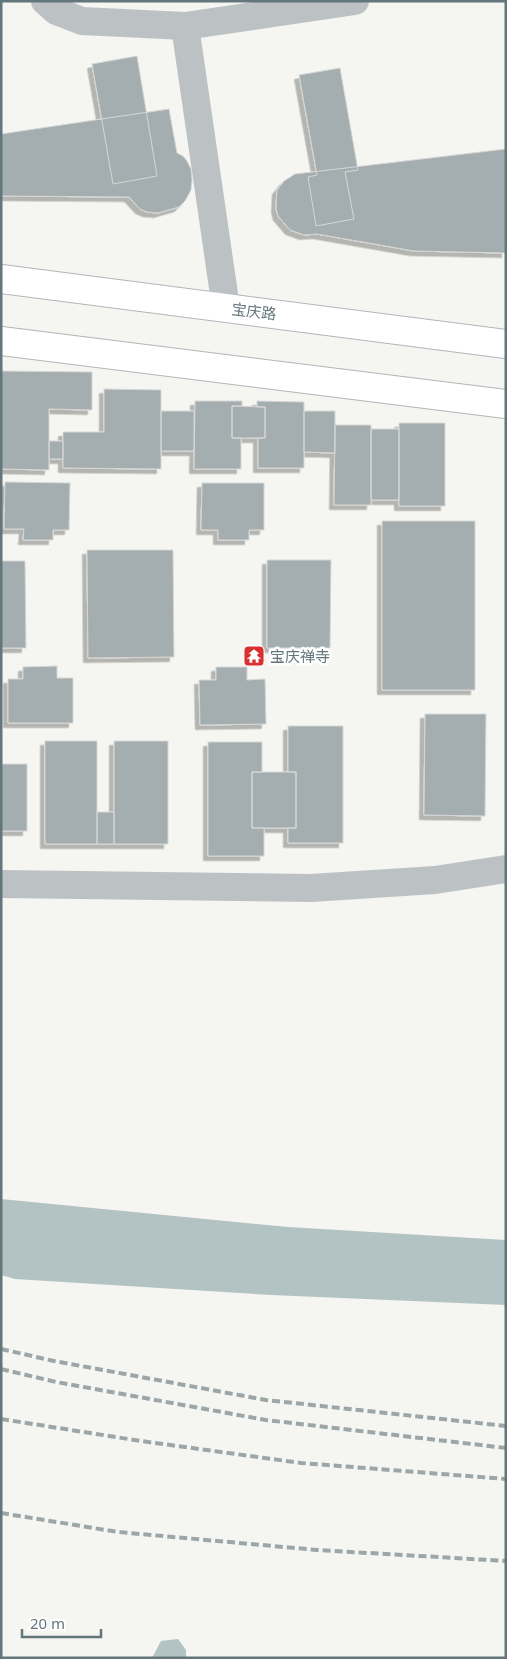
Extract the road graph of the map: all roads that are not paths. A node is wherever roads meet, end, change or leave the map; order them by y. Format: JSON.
{"nodes":[{"id":1,"x":45,"y":1,"type":"edge"},
{"id":2,"x":355,"y":1,"type":"edge"},
{"id":3,"x":186,"y":26,"type":"junction"},
{"id":4,"x":1,"y":279,"type":"edge"},
{"id":5,"x":226,"y":308,"type":"junction"},
{"id":6,"x":1,"y":341,"type":"edge"},
{"id":7,"x":506,"y":344,"type":"edge"},
{"id":8,"x":506,"y":404,"type":"edge"},
{"id":9,"x":506,"y":869,"type":"edge"},
{"id":10,"x":1,"y":884,"type":"edge"}],
"edges":[{"from":1,"to":3,"type":"street"},
{"from":2,"to":3,"type":"street"},
{"from":3,"to":5,"type":"street"},
{"from":4,"to":5,"type":"main road","name":"宝庆路"},
{"from":5,"to":7,"type":"main road","name":"宝庆路"},
{"from":6,"to":8,"type":"main road"},
{"from":9,"to":10,"type":"street"}]}
